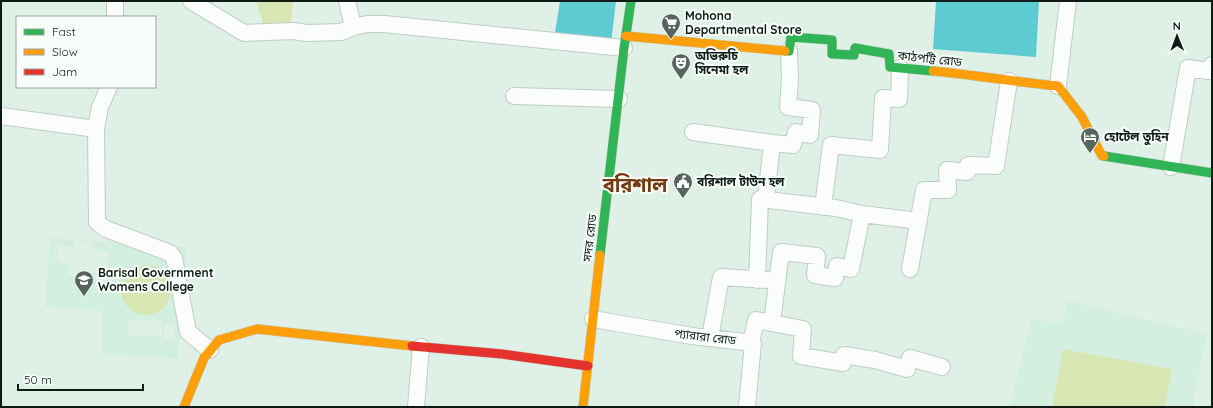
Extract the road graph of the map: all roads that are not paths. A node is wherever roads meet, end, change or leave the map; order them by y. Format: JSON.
{"nodes":[{"id":1,"x":115,"y":1,"type":"edge"},
{"id":2,"x":191,"y":1,"type":"edge"},
{"id":3,"x":347,"y":1,"type":"edge"},
{"id":4,"x":631,"y":1,"type":"edge"},
{"id":5,"x":1068,"y":1,"type":"edge"},
{"id":6,"x":115,"y":16,"type":"edge"},
{"id":7,"x":353,"y":27,"type":"junction"},
{"id":8,"x":625,"y":42,"type":"junction"},
{"id":9,"x":789,"y":51,"type":"junction"},
{"id":10,"x":1212,"y":65,"type":"edge"},
{"id":11,"x":900,"y":68,"type":"junction"},
{"id":12,"x":1009,"y":81,"type":"junction"},
{"id":13,"x":1058,"y":86,"type":"junction"},
{"id":14,"x":109,"y":88,"type":"edge"},
{"id":15,"x":514,"y":96,"type":"dead end"},
{"id":16,"x":619,"y":99,"type":"junction"},
{"id":17,"x":1,"y":116,"type":"edge"},
{"id":18,"x":96,"y":129,"type":"junction"},
{"id":19,"x":693,"y":132,"type":"dead end"},
{"id":20,"x":772,"y":143,"type":"junction"},
{"id":21,"x":1171,"y":167,"type":"junction"},
{"id":22,"x":1212,"y":173,"type":"edge"},
{"id":23,"x":766,"y":200,"type":"junction"},
{"id":24,"x":823,"y":207,"type":"junction"},
{"id":25,"x":862,"y":214,"type":"junction"},
{"id":26,"x":919,"y":222,"type":"junction"},
{"id":27,"x":910,"y":269,"type":"dead end"},
{"id":28,"x":758,"y":280,"type":"junction"},
{"id":29,"x":777,"y":281,"type":"junction"},
{"id":30,"x":593,"y":319,"type":"junction"},
{"id":31,"x":772,"y":323,"type":"junction"},
{"id":32,"x":710,"y":338,"type":"junction"},
{"id":33,"x":751,"y":343,"type":"junction"},
{"id":34,"x":421,"y":347,"type":"junction"},
{"id":35,"x":210,"y":350,"type":"junction"},
{"id":36,"x":588,"y":366,"type":"junction"},
{"id":37,"x":942,"y":367,"type":"dead end"},
{"id":38,"x":184,"y":407,"type":"edge"},
{"id":39,"x":416,"y":407,"type":"edge"},
{"id":40,"x":583,"y":407,"type":"edge"},
{"id":41,"x":747,"y":407,"type":"edge"}],
"edges":[{"from":1,"to":6,"type":"street"},
{"from":2,"to":7,"type":"street"},
{"from":3,"to":7,"type":"street"},
{"from":4,"to":8,"type":"street","name":"সদর রোড"},
{"from":5,"to":13,"type":"street"},
{"from":7,"to":8,"type":"street"},
{"from":8,"to":9,"type":"street"},
{"from":8,"to":16,"type":"street","name":"সদর রোড"},
{"from":9,"to":11,"type":"street","name":"কাঠপট্টি রোড"},
{"from":9,"to":20,"type":"street"},
{"from":10,"to":21,"type":"street"},
{"from":11,"to":12,"type":"street","name":"কাঠপট্টি রোড"},
{"from":11,"to":24,"type":"street"},
{"from":12,"to":13,"type":"street","name":"কাঠপট্টি রোড"},
{"from":12,"to":26,"type":"street"},
{"from":13,"to":21,"type":"street"},
{"from":14,"to":18,"type":"street"},
{"from":15,"to":16,"type":"street"},
{"from":16,"to":30,"type":"street","name":"সদর রোড"},
{"from":17,"to":18,"type":"street"},
{"from":18,"to":35,"type":"street"},
{"from":19,"to":20,"type":"street"},
{"from":20,"to":23,"type":"street"},
{"from":21,"to":22,"type":"street"},
{"from":23,"to":24,"type":"street"},
{"from":23,"to":28,"type":"street"},
{"from":24,"to":25,"type":"street"},
{"from":25,"to":26,"type":"street"},
{"from":25,"to":29,"type":"street"},
{"from":26,"to":27,"type":"street"},
{"from":28,"to":29,"type":"street"},
{"from":28,"to":32,"type":"street"},
{"from":29,"to":31,"type":"street"},
{"from":30,"to":32,"type":"street","name":"প্যারারা রোড"},
{"from":30,"to":36,"type":"street","name":"সদর রোড"},
{"from":31,"to":33,"type":"street"},
{"from":31,"to":37,"type":"street"},
{"from":32,"to":33,"type":"street","name":"প্যারারা রোড"},
{"from":33,"to":41,"type":"street","name":"প্যারারা রোড"},
{"from":34,"to":35,"type":"street"},
{"from":34,"to":36,"type":"street"},
{"from":34,"to":39,"type":"street"},
{"from":35,"to":38,"type":"street"},
{"from":36,"to":40,"type":"street","name":"সদর রোড"}]}
